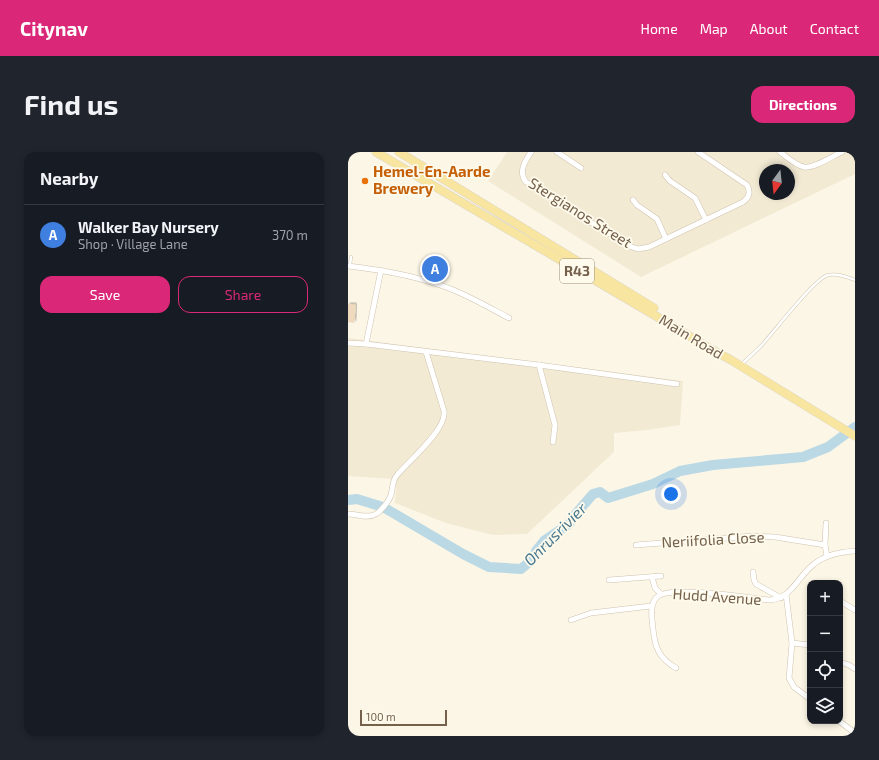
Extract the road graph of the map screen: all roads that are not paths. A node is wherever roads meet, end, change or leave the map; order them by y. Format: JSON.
{"nodes":[{"id":1,"x":376,"y":152,"type":"edge"},
{"id":2,"x":399,"y":152,"type":"edge"},
{"id":3,"x":531,"y":152,"type":"edge"},
{"id":4,"x":557,"y":152,"type":"edge"},
{"id":5,"x":698,"y":152,"type":"edge"},
{"id":6,"x":780,"y":152,"type":"edge"},
{"id":7,"x":842,"y":152,"type":"edge"},
{"id":8,"x":581,"y":168,"type":"dead end"},
{"id":9,"x":665,"y":176,"type":"dead end"},
{"id":10,"x":633,"y":200,"type":"dead end"},
{"id":11,"x":706,"y":220,"type":"junction"},
{"id":12,"x":666,"y":239,"type":"junction"},
{"id":13,"x":351,"y":257,"type":"dead end"},
{"id":14,"x":349,"y":266,"type":"edge"},
{"id":15,"x":381,"y":270,"type":"junction"},
{"id":16,"x":855,"y":280,"type":"edge"},
{"id":17,"x":509,"y":318,"type":"dead end"},
{"id":18,"x":348,"y":343,"type":"edge"},
{"id":19,"x":366,"y":344,"type":"junction"},
{"id":20,"x":426,"y":352,"type":"junction"},
{"id":21,"x":730,"y":360,"type":"junction"},
{"id":22,"x":539,"y":365,"type":"junction"},
{"id":23,"x":740,"y":366,"type":"junction"},
{"id":24,"x":677,"y":384,"type":"dead end"},
{"id":25,"x":855,"y":436,"type":"edge"},
{"id":26,"x":553,"y":442,"type":"dead end"},
{"id":27,"x":348,"y":514,"type":"edge"},
{"id":28,"x":826,"y":523,"type":"dead end"},
{"id":29,"x":636,"y":545,"type":"dead end"},
{"id":30,"x":825,"y":545,"type":"junction"},
{"id":31,"x":855,"y":551,"type":"edge"},
{"id":32,"x":827,"y":556,"type":"junction"},
{"id":33,"x":753,"y":572,"type":"dead end"},
{"id":34,"x":652,"y":576,"type":"junction"},
{"id":35,"x":661,"y":576,"type":"dead end"},
{"id":36,"x":609,"y":580,"type":"dead end"},
{"id":37,"x":661,"y":594,"type":"junction"},
{"id":38,"x":786,"y":594,"type":"junction"},
{"id":39,"x":781,"y":598,"type":"junction"},
{"id":40,"x":843,"y":603,"type":"edge"},
{"id":41,"x":651,"y":606,"type":"junction"},
{"id":42,"x":855,"y":610,"type":"edge"},
{"id":43,"x":570,"y":620,"type":"dead end"},
{"id":44,"x":792,"y":643,"type":"junction"},
{"id":45,"x":807,"y":645,"type":"edge"},
{"id":46,"x":843,"y":663,"type":"edge"},
{"id":47,"x":676,"y":668,"type":"dead end"},
{"id":48,"x":855,"y":669,"type":"edge"},
{"id":49,"x":807,"y":697,"type":"edge"},
{"id":50,"x":843,"y":724,"type":"edge"},
{"id":51,"x":855,"y":733,"type":"edge"}],
"edges":[{"from":1,"to":21,"type":"main road","name":"Main Road","number":"R43"},
{"from":2,"to":21,"type":"main road","name":"Main Road","number":"R43"},
{"from":3,"to":12,"type":"street","name":"Stergianos Street"},
{"from":4,"to":8,"type":"street"},
{"from":5,"to":11,"type":"street","name":"Stergianos Street"},
{"from":6,"to":7,"type":"street"},
{"from":9,"to":11,"type":"street"},
{"from":10,"to":12,"type":"street"},
{"from":11,"to":12,"type":"street","name":"Stergianos Street"},
{"from":13,"to":14,"type":"lane"},
{"from":14,"to":15,"type":"street"},
{"from":15,"to":17,"type":"street"},
{"from":15,"to":19,"type":"street"},
{"from":16,"to":23,"type":"lane"},
{"from":18,"to":19,"type":"street"},
{"from":19,"to":20,"type":"street"},
{"from":20,"to":22,"type":"street"},
{"from":20,"to":27,"type":"street"},
{"from":21,"to":23,"type":"main road","number":"R43"},
{"from":22,"to":24,"type":"street"},
{"from":22,"to":26,"type":"street"},
{"from":23,"to":25,"type":"main road","number":"R43"},
{"from":28,"to":30,"type":"street"},
{"from":29,"to":30,"type":"street","name":"Neriifolia Close"},
{"from":30,"to":32,"type":"street"},
{"from":31,"to":32,"type":"street"},
{"from":32,"to":38,"type":"street","name":"Hudd Avenue"},
{"from":33,"to":39,"type":"street"},
{"from":34,"to":35,"type":"street"},
{"from":34,"to":36,"type":"street"},
{"from":34,"to":37,"type":"street"},
{"from":37,"to":39,"type":"street","name":"Hudd Avenue"},
{"from":37,"to":41,"type":"street","name":"Hudd Avenue"},
{"from":38,"to":39,"type":"street","name":"Hudd Avenue"},
{"from":38,"to":44,"type":"street"},
{"from":40,"to":42,"type":"street"},
{"from":41,"to":43,"type":"street"},
{"from":41,"to":47,"type":"street","name":"Hudd Avenue"},
{"from":44,"to":45,"type":"street"},
{"from":44,"to":49,"type":"street"},
{"from":46,"to":48,"type":"street"},
{"from":50,"to":51,"type":"street"}]}
